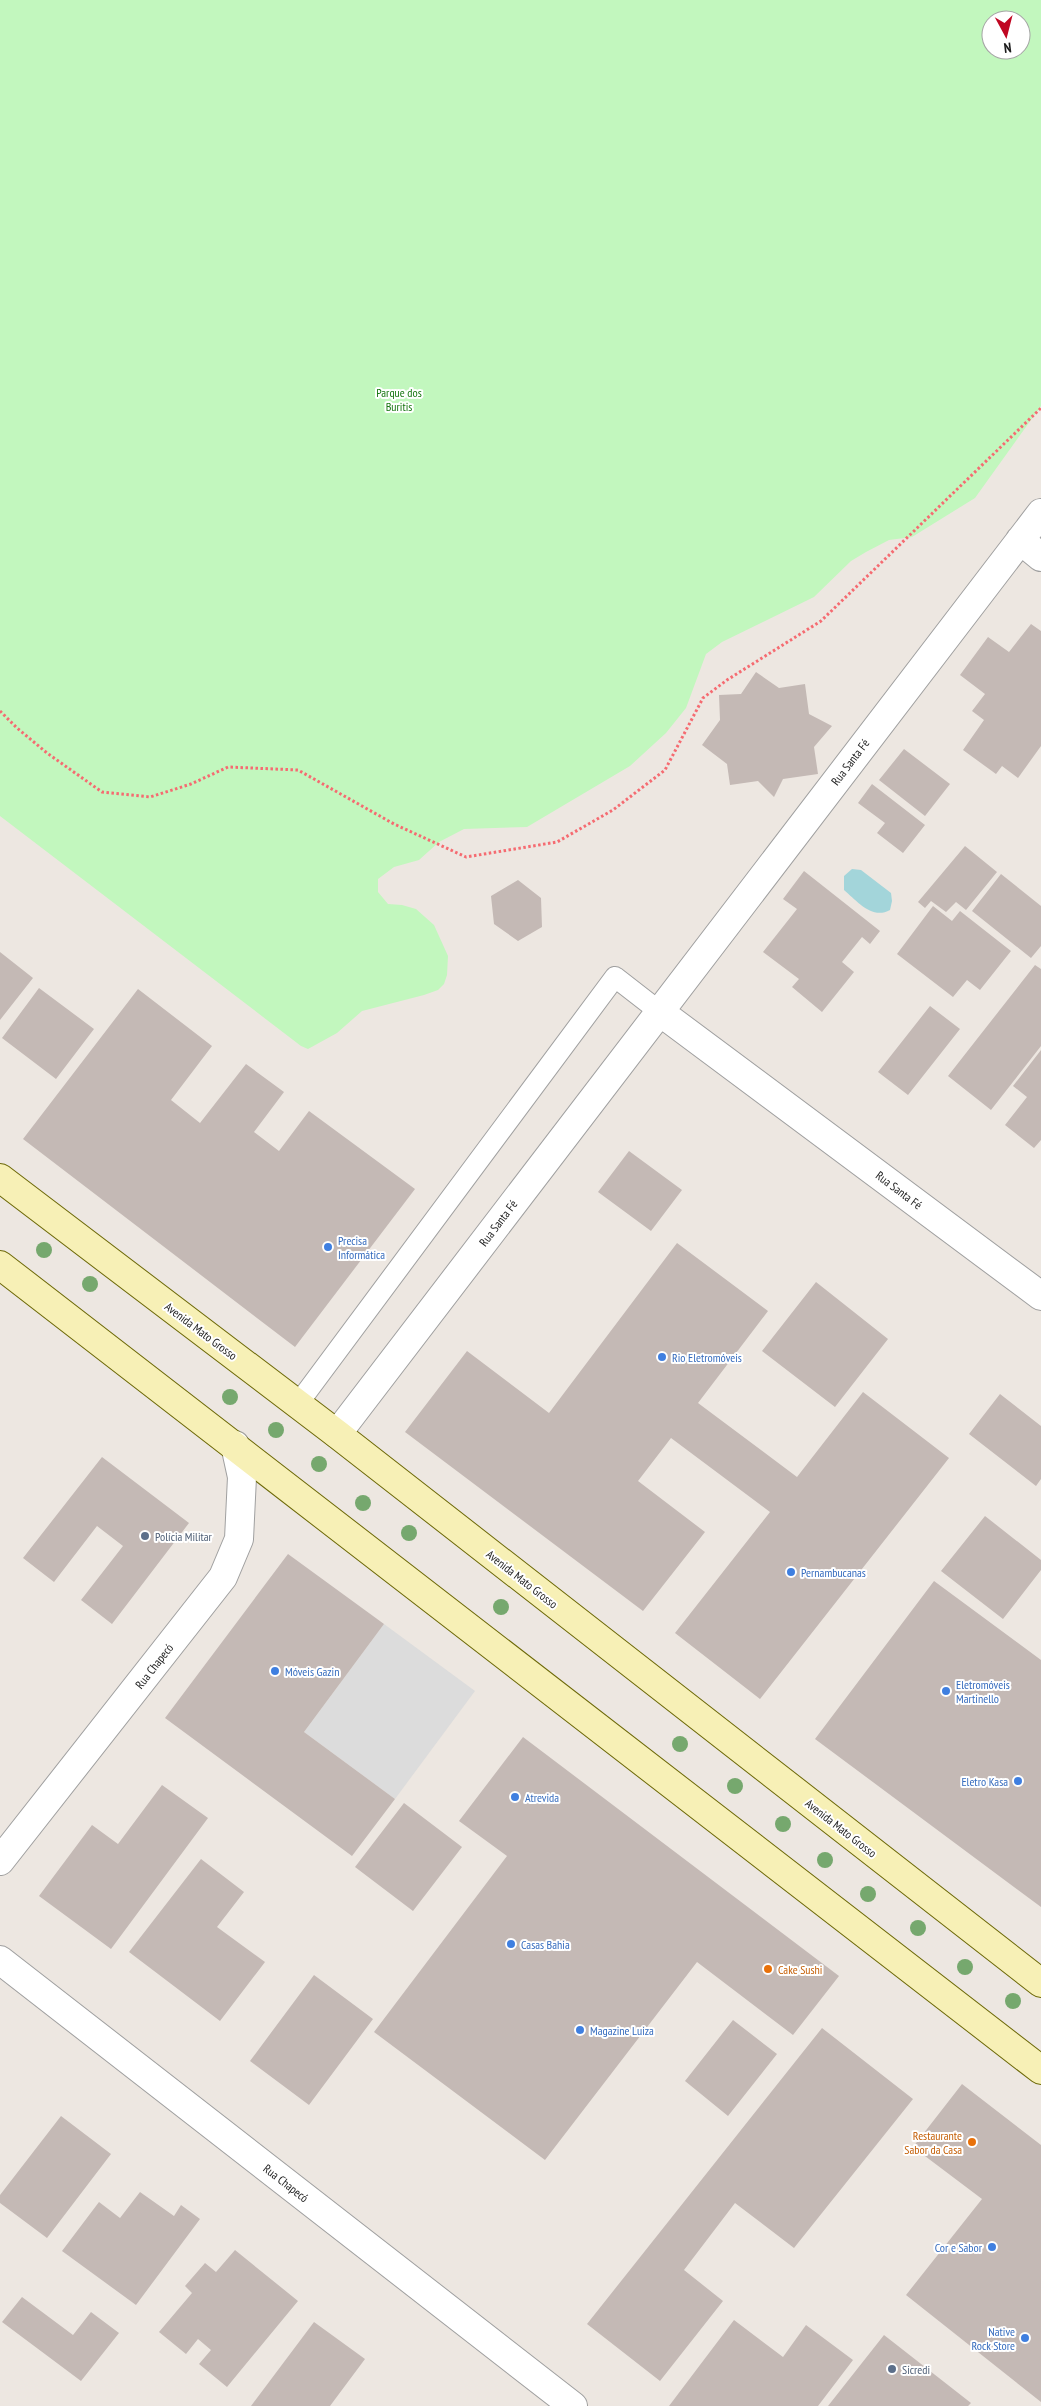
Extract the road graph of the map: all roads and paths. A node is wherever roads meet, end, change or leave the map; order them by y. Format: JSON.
{"nodes":[{"id":1,"x":1041,"y":408,"type":"edge"},
{"id":2,"x":1041,"y":513,"type":"edge"},
{"id":3,"x":1020,"y":540,"type":"junction"},
{"id":4,"x":1041,"y":557,"type":"edge"},
{"id":5,"x":0,"y":711,"type":"edge"},
{"id":6,"x":660,"y":1012,"type":"junction"},
{"id":7,"x":0,"y":1178,"type":"edge"},
{"id":8,"x":0,"y":1264,"type":"edge"},
{"id":9,"x":1041,"y":1296,"type":"edge"},
{"id":10,"x":297,"y":1405,"type":"junction"},
{"id":11,"x":337,"y":1434,"type":"junction"},
{"id":12,"x":235,"y":1445,"type":"junction"},
{"id":13,"x":0,"y":1861,"type":"edge"},
{"id":14,"x":0,"y":1960,"type":"edge"},
{"id":15,"x":1041,"y":1983,"type":"edge"},
{"id":16,"x":1041,"y":2070,"type":"edge"},
{"id":17,"x":573,"y":2406,"type":"edge"}],
"edges":[{"from":1,"to":5,"type":"path"},
{"from":2,"to":3,"type":"street","name":"Rua Santa Fé"},
{"from":3,"to":4,"type":"street"},
{"from":3,"to":6,"type":"street","name":"Rua Santa Fé"},
{"from":6,"to":9,"type":"street","name":"Rua Santa Fé"},
{"from":6,"to":10,"type":"lane"},
{"from":6,"to":11,"type":"street","name":"Rua Santa Fé"},
{"from":7,"to":10,"type":"main road","name":"Avenida Mato Grosso"},
{"from":8,"to":12,"type":"main road"},
{"from":10,"to":11,"type":"main road","name":"Avenida Mato Grosso"},
{"from":11,"to":15,"type":"main road","name":"Avenida Mato Grosso"},
{"from":12,"to":13,"type":"street","name":"Rua Chapecó"},
{"from":12,"to":16,"type":"main road"},
{"from":14,"to":17,"type":"street","name":"Rua Chapecó"}]}
